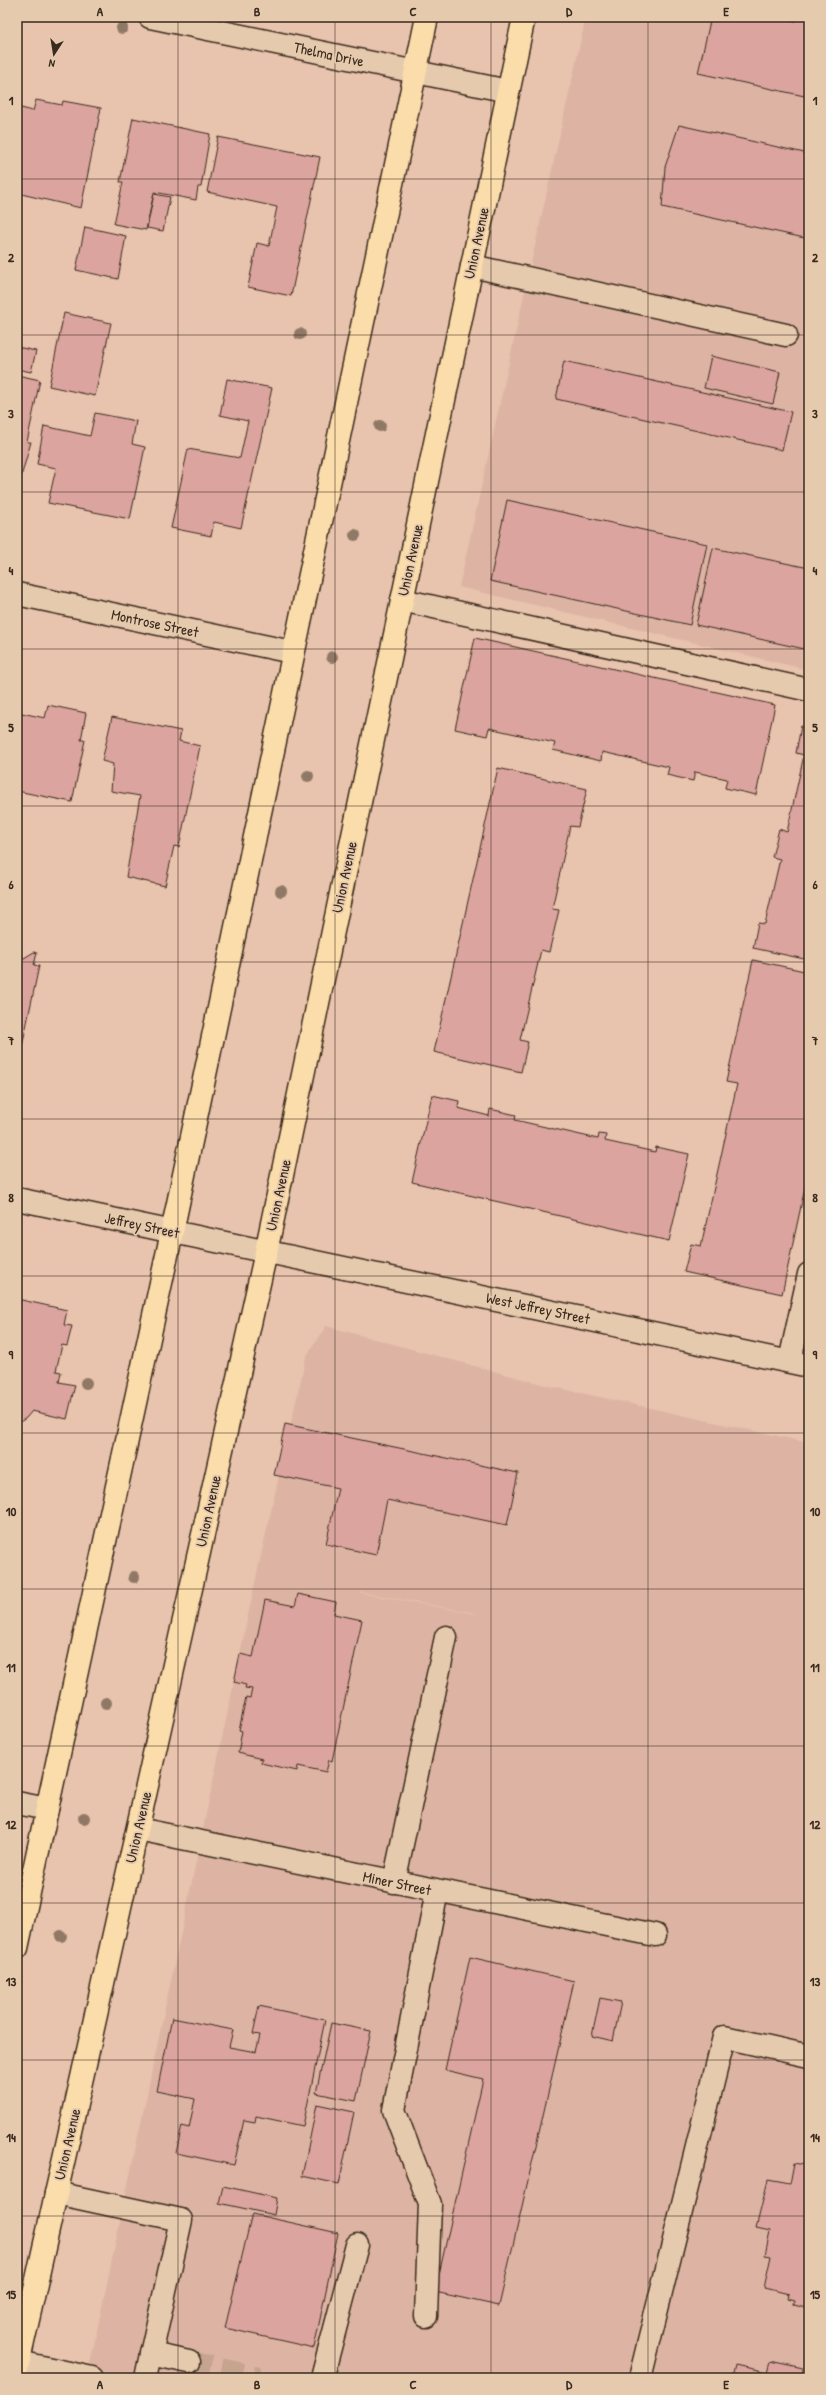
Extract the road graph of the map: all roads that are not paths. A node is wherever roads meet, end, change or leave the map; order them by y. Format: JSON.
{"nodes":[{"id":1,"x":150,"y":17,"type":"edge"},
{"id":2,"x":427,"y":17,"type":"edge"},
{"id":3,"x":524,"y":17,"type":"edge"},
{"id":4,"x":416,"y":72,"type":"junction"},
{"id":5,"x":508,"y":90,"type":"junction"},
{"id":6,"x":472,"y":266,"type":"junction"},
{"id":7,"x":786,"y":335,"type":"dead end"},
{"id":8,"x":17,"y":594,"type":"edge"},
{"id":9,"x":402,"y":600,"type":"junction"},
{"id":10,"x":292,"y":652,"type":"junction"},
{"id":11,"x":809,"y":690,"type":"edge"},
{"id":12,"x":17,"y":1199,"type":"edge"},
{"id":13,"x":172,"y":1232,"type":"junction"},
{"id":14,"x":266,"y":1252,"type":"junction"},
{"id":15,"x":809,"y":1274,"type":"edge"},
{"id":16,"x":800,"y":1363,"type":"edge"},
{"id":17,"x":446,"y":1636,"type":"dead end"},
{"id":18,"x":17,"y":1802,"type":"edge"},
{"id":19,"x":47,"y":1809,"type":"junction"},
{"id":20,"x":138,"y":1830,"type":"junction"},
{"id":21,"x":394,"y":1882,"type":"junction"},
{"id":22,"x":437,"y":1891,"type":"junction"},
{"id":23,"x":656,"y":1935,"type":"dead end"},
{"id":24,"x":17,"y":1948,"type":"edge"},
{"id":25,"x":809,"y":2056,"type":"edge"},
{"id":26,"x":56,"y":2193,"type":"junction"},
{"id":27,"x":357,"y":2245,"type":"dead end"},
{"id":28,"x":426,"y":2316,"type":"dead end"},
{"id":29,"x":151,"y":2354,"type":"junction"},
{"id":30,"x":189,"y":2362,"type":"tunnel mouth"},
{"id":31,"x":18,"y":2365,"type":"edge"},
{"id":32,"x":92,"y":2378,"type":"edge"},
{"id":33,"x":146,"y":2378,"type":"edge"},
{"id":34,"x":322,"y":2378,"type":"edge"},
{"id":35,"x":640,"y":2378,"type":"edge"}],
"edges":[{"from":1,"to":4,"type":"street","name":"Thelma Drive"},
{"from":2,"to":4,"type":"main road"},
{"from":3,"to":5,"type":"main road","name":"Union Avenue"},
{"from":4,"to":5,"type":"street","name":"Thelma Drive"},
{"from":4,"to":10,"type":"main road"},
{"from":5,"to":6,"type":"main road","name":"Union Avenue"},
{"from":6,"to":7,"type":"street"},
{"from":6,"to":9,"type":"main road","name":"Union Avenue"},
{"from":8,"to":10,"type":"street","name":"Montrose Street"},
{"from":9,"to":11,"type":"street"},
{"from":9,"to":14,"type":"main road","name":"Union Avenue"},
{"from":10,"to":13,"type":"main road"},
{"from":12,"to":13,"type":"street","name":"Jeffrey Street"},
{"from":13,"to":14,"type":"street","name":"Jeffrey Street"},
{"from":13,"to":19,"type":"main road"},
{"from":14,"to":16,"type":"street","name":"West Jeffrey Street"},
{"from":14,"to":20,"type":"main road","name":"Union Avenue"},
{"from":15,"to":16,"type":"street"},
{"from":17,"to":21,"type":"street"},
{"from":18,"to":19,"type":"street"},
{"from":19,"to":24,"type":"main road"},
{"from":20,"to":21,"type":"street","name":"Miner Street"},
{"from":20,"to":26,"type":"main road","name":"Union Avenue"},
{"from":21,"to":22,"type":"street","name":"Miner Street"},
{"from":22,"to":23,"type":"street","name":"Miner Street"},
{"from":22,"to":28,"type":"street"},
{"from":25,"to":35,"type":"street"},
{"from":26,"to":29,"type":"street"},
{"from":26,"to":31,"type":"main road","name":"Union Avenue"},
{"from":27,"to":34,"type":"street"},
{"from":29,"to":30,"type":"street"},
{"from":29,"to":33,"type":"street"},
{"from":31,"to":32,"type":"street"}]}
